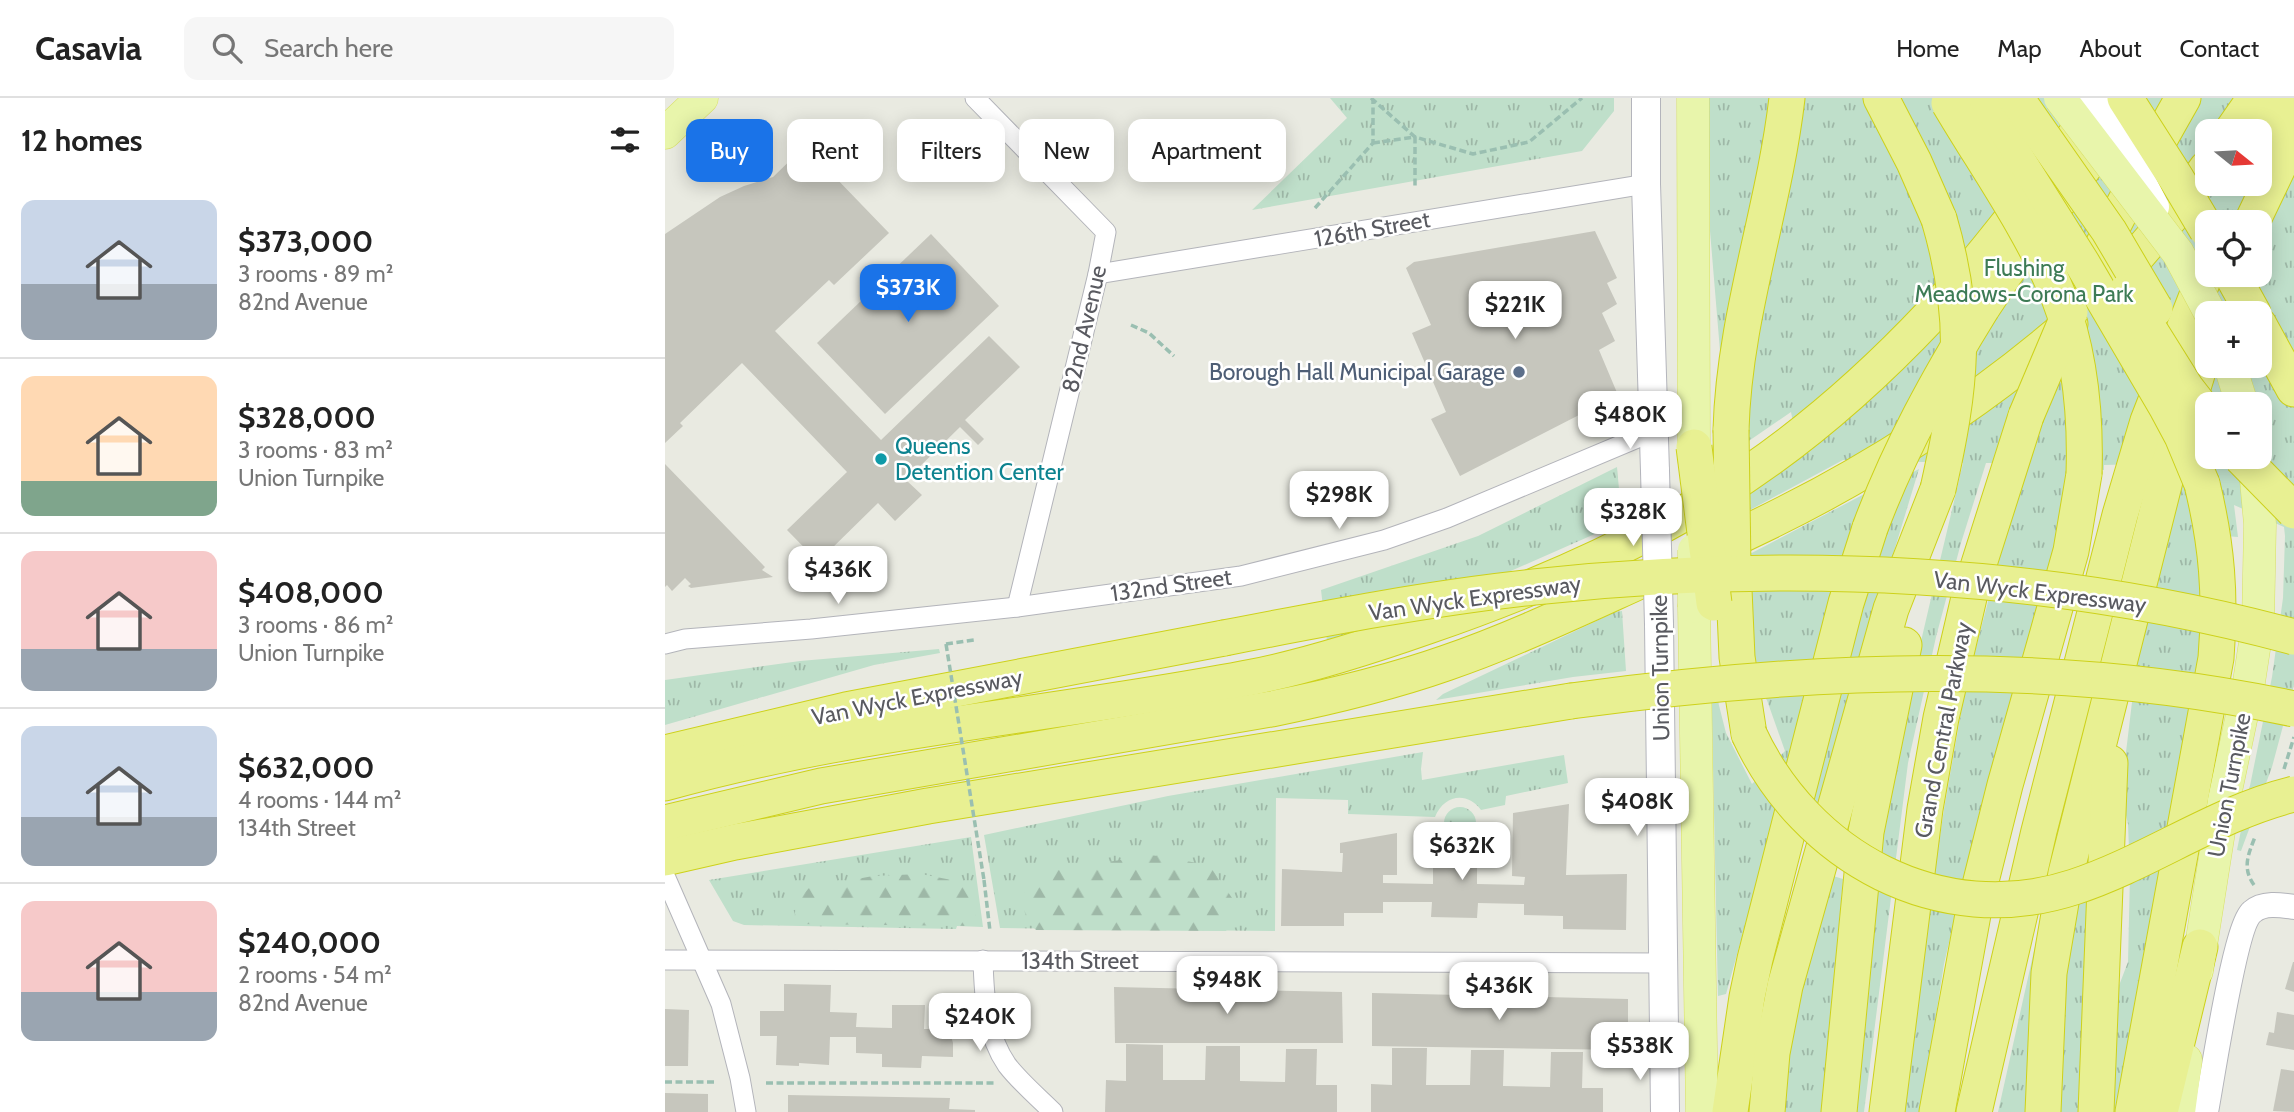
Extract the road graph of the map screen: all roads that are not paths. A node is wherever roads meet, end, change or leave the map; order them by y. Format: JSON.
{"nodes":[{"id":1,"x":702,"y":98,"type":"edge"},
{"id":2,"x":975,"y":98,"type":"edge"},
{"id":3,"x":1646,"y":98,"type":"edge"},
{"id":4,"x":1691,"y":98,"type":"edge"},
{"id":5,"x":1787,"y":98,"type":"edge"},
{"id":6,"x":1881,"y":98,"type":"edge"},
{"id":7,"x":2016,"y":98,"type":"edge"},
{"id":8,"x":2060,"y":98,"type":"edge"},
{"id":9,"x":2094,"y":98,"type":"edge"},
{"id":10,"x":2103,"y":98,"type":"edge"},
{"id":11,"x":2125,"y":98,"type":"edge"},
{"id":12,"x":2136,"y":98,"type":"edge"},
{"id":13,"x":2183,"y":98,"type":"edge"},
{"id":14,"x":2255,"y":98,"type":"edge"},
{"id":15,"x":2291,"y":98,"type":"edge"},
{"id":16,"x":1965,"y":99,"type":"edge"},
{"id":17,"x":2240,"y":119,"type":"edge"},
{"id":18,"x":665,"y":133,"type":"edge"},
{"id":19,"x":2272,"y":134,"type":"edge"},
{"id":20,"x":2294,"y":134,"type":"edge"},
{"id":21,"x":1646,"y":184,"type":"junction"},
{"id":22,"x":2195,"y":184,"type":"edge"},
{"id":23,"x":2195,"y":210,"type":"edge"},
{"id":24,"x":2258,"y":210,"type":"edge"},
{"id":25,"x":2192,"y":261,"type":"edge"},
{"id":26,"x":1098,"y":274,"type":"junction"},
{"id":27,"x":2206,"y":301,"type":"edge"},
{"id":28,"x":2272,"y":349,"type":"edge"},
{"id":29,"x":2196,"y":378,"type":"edge"},
{"id":30,"x":2294,"y":389,"type":"edge"},
{"id":31,"x":2200,"y":392,"type":"edge"},
{"id":32,"x":2195,"y":400,"type":"edge"},
{"id":33,"x":1654,"y":430,"type":"junction"},
{"id":34,"x":1694,"y":447,"type":"joint"},
{"id":35,"x":2253,"y":469,"type":"edge"},
{"id":36,"x":2254,"y":469,"type":"edge"},
{"id":37,"x":1938,"y":489,"type":"junction"},
{"id":38,"x":2294,"y":511,"type":"edge"},
{"id":39,"x":1704,"y":605,"type":"junction"},
{"id":40,"x":1017,"y":607,"type":"junction"},
{"id":41,"x":2294,"y":637,"type":"edge"},
{"id":42,"x":2124,"y":642,"type":"junction"},
{"id":43,"x":665,"y":644,"type":"edge"},
{"id":44,"x":2294,"y":709,"type":"edge"},
{"id":45,"x":1749,"y":734,"type":"junction"},
{"id":46,"x":665,"y":753,"type":"edge"},
{"id":47,"x":665,"y":783,"type":"edge"},
{"id":48,"x":2294,"y":794,"type":"edge"},
{"id":49,"x":665,"y":823,"type":"edge"},
{"id":50,"x":665,"y":858,"type":"edge"},
{"id":51,"x":665,"y":876,"type":"edge"},
{"id":52,"x":2294,"y":907,"type":"edge"},
{"id":53,"x":2200,"y":947,"type":"junction"},
{"id":54,"x":665,"y":960,"type":"edge"},
{"id":55,"x":702,"y":960,"type":"junction"},
{"id":56,"x":983,"y":960,"type":"junction"},
{"id":57,"x":1663,"y":963,"type":"junction"},
{"id":58,"x":1742,"y":1033,"type":"junction"},
{"id":59,"x":746,"y":1112,"type":"edge"},
{"id":60,"x":1053,"y":1112,"type":"edge"},
{"id":61,"x":1665,"y":1112,"type":"edge"},
{"id":62,"x":1702,"y":1112,"type":"edge"},
{"id":63,"x":1730,"y":1112,"type":"edge"},
{"id":64,"x":1743,"y":1112,"type":"edge"},
{"id":65,"x":1767,"y":1112,"type":"edge"},
{"id":66,"x":1839,"y":1112,"type":"edge"},
{"id":67,"x":1887,"y":1112,"type":"edge"},
{"id":68,"x":1937,"y":1112,"type":"edge"},
{"id":69,"x":1974,"y":1112,"type":"edge"},
{"id":70,"x":2043,"y":1112,"type":"edge"},
{"id":71,"x":2097,"y":1112,"type":"edge"},
{"id":72,"x":2133,"y":1112,"type":"edge"},
{"id":73,"x":2160,"y":1112,"type":"edge"},
{"id":74,"x":2179,"y":1112,"type":"edge"},
{"id":75,"x":2206,"y":1112,"type":"edge"}],
"edges":[{"from":1,"to":18,"type":"main road"},
{"from":2,"to":26,"type":"street","name":"82nd Avenue"},
{"from":3,"to":21,"type":"main road","name":"Union Turnpike"},
{"from":4,"to":34,"type":"main road"},
{"from":5,"to":45,"type":"highway","bridge":true},
{"from":6,"to":37,"type":"highway","bridge":true},
{"from":7,"to":31,"type":"highway","bridge":true},
{"from":8,"to":25,"type":"main road","bridge":true},
{"from":9,"to":25,"type":"main road","bridge":true},
{"from":10,"to":47,"type":"highway"},
{"from":11,"to":23,"type":"highway","bridge":true},
{"from":12,"to":58,"type":"highway","bridge":true},
{"from":13,"to":67,"type":"highway","name":"Grand Central Parkway","bridge":true},
{"from":14,"to":17,"type":"highway"},
{"from":15,"to":19,"type":"highway"},
{"from":16,"to":32,"type":"highway","bridge":true},
{"from":16,"to":68,"type":"highway","bridge":true},
{"from":16,"to":72,"type":"highway","bridge":true},
{"from":20,"to":24,"type":"highway"},
{"from":21,"to":26,"type":"street","name":"126th Street"},
{"from":21,"to":33,"type":"main road","name":"Union Turnpike"},
{"from":22,"to":49,"type":"highway"},
{"from":25,"to":27,"type":"main road","bridge":true},
{"from":25,"to":69,"type":"highway"},
{"from":26,"to":40,"type":"street","name":"82nd Avenue"},
{"from":28,"to":30,"type":"highway"},
{"from":29,"to":42,"type":"highway"},
{"from":33,"to":40,"type":"street","name":"132nd Street"},
{"from":33,"to":57,"type":"main road","name":"Union Turnpike","bridge":true},
{"from":34,"to":39,"type":"highway","bridge":true},
{"from":35,"to":38,"type":"highway","bridge":true},
{"from":36,"to":53,"type":"main road","name":"Union Turnpike"},
{"from":37,"to":65,"type":"highway"},
{"from":37,"to":66,"type":"highway"},
{"from":39,"to":45,"type":"highway"},
{"from":39,"to":62,"type":"main road","name":"Union Turnpike"},
{"from":40,"to":43,"type":"street","name":"132nd Street"},
{"from":41,"to":46,"type":"highway","name":"Van Wyck Expressway","bridge":true},
{"from":42,"to":70,"type":"highway"},
{"from":42,"to":71,"type":"highway"},
{"from":44,"to":50,"type":"highway","bridge":true},
{"from":45,"to":48,"type":"highway","bridge":true},
{"from":51,"to":55,"type":"street"},
{"from":52,"to":75,"type":"street"},
{"from":53,"to":73,"type":"highway"},
{"from":53,"to":74,"type":"main road","name":"Union Turnpike"},
{"from":54,"to":55,"type":"street","name":"134th Street"},
{"from":55,"to":56,"type":"street","name":"134th Street"},
{"from":55,"to":59,"type":"street"},
{"from":56,"to":57,"type":"street","name":"134th Street"},
{"from":56,"to":60,"type":"street"},
{"from":57,"to":61,"type":"main road","name":"Union Turnpike"},
{"from":58,"to":63,"type":"highway"},
{"from":58,"to":64,"type":"highway"}]}
